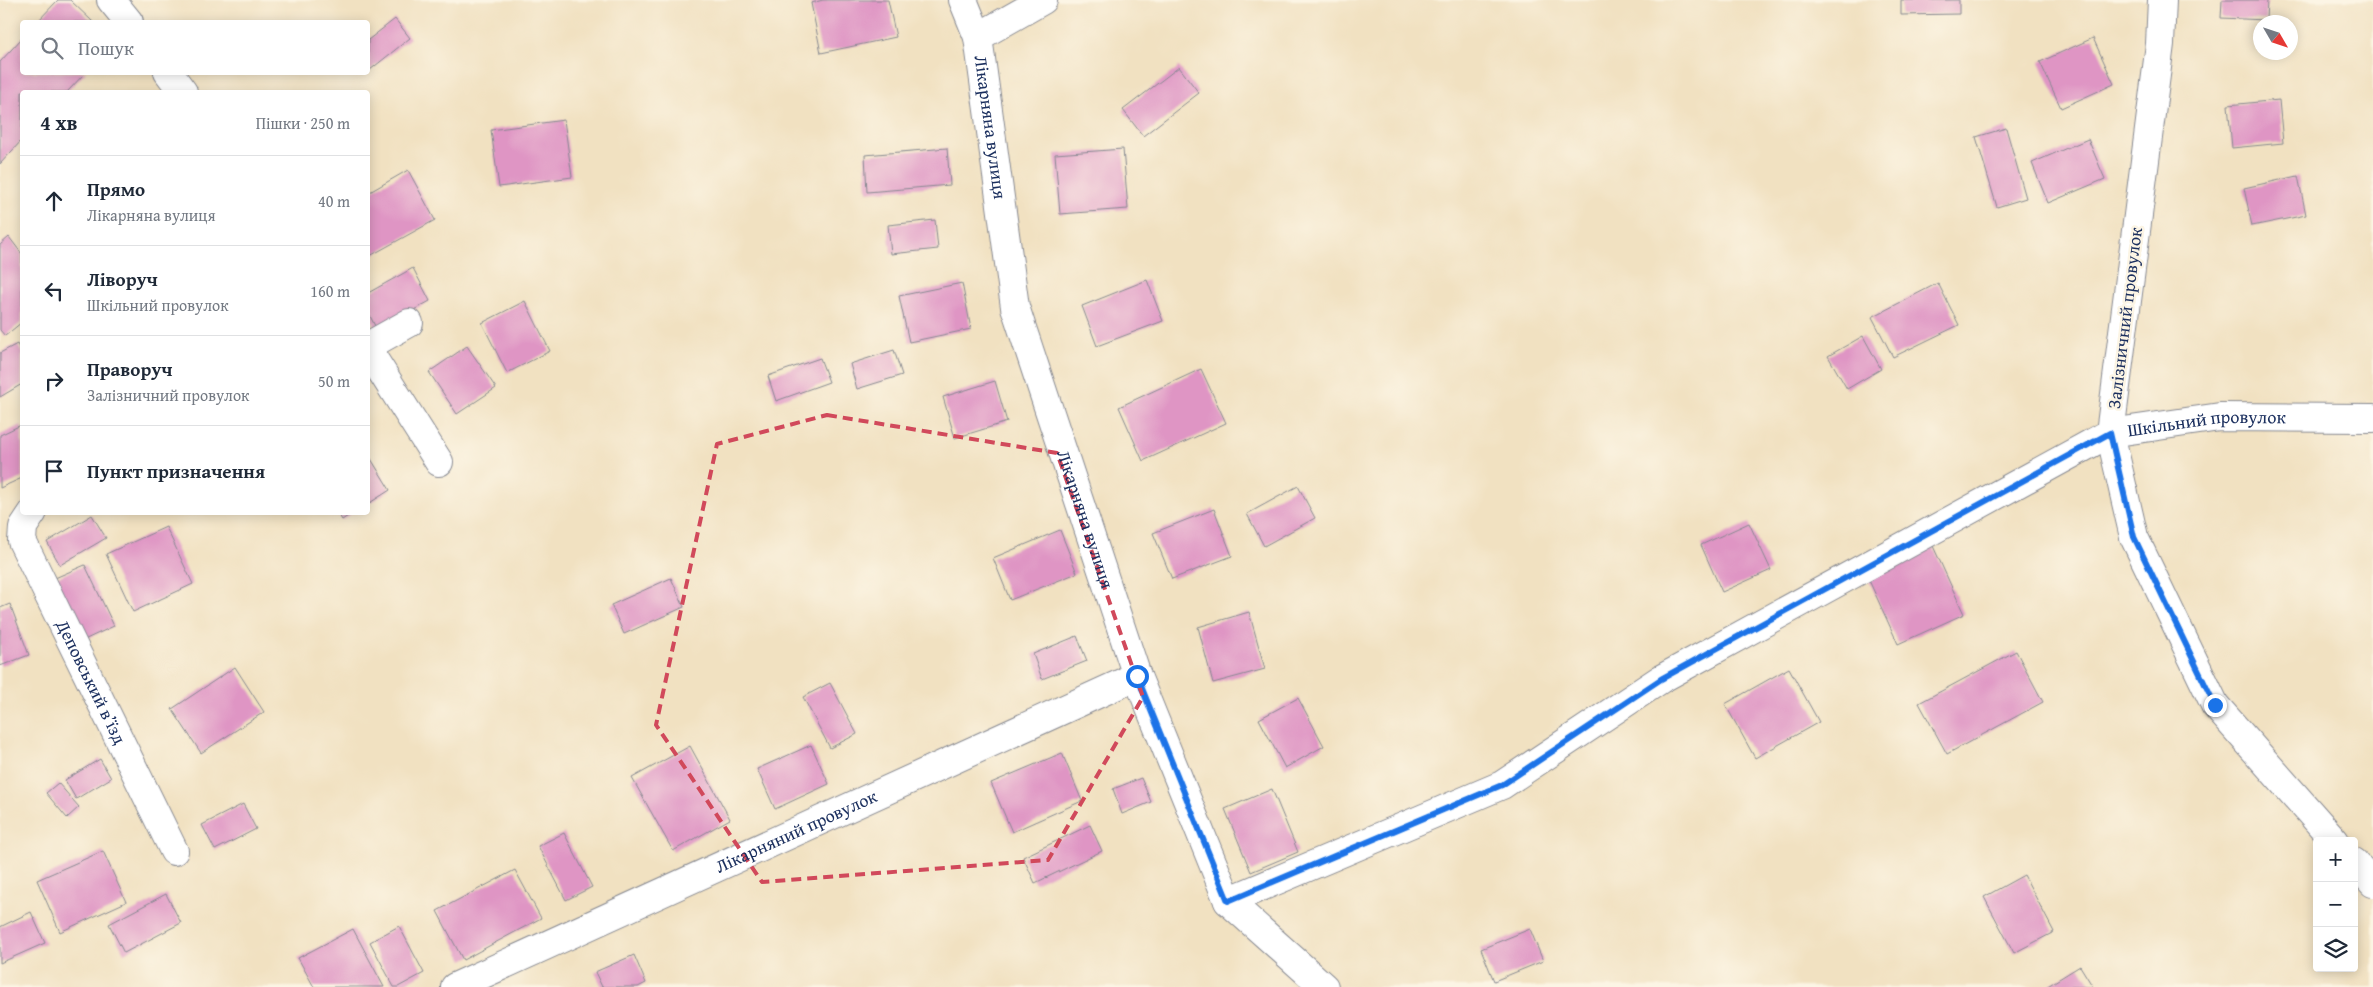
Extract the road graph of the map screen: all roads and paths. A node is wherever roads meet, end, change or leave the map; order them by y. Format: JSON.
{"nodes":[{"id":1,"x":111,"y":0,"type":"edge"},
{"id":2,"x":963,"y":0,"type":"edge"},
{"id":3,"x":1043,"y":0,"type":"edge"},
{"id":4,"x":2162,"y":0,"type":"edge"},
{"id":5,"x":127,"y":20,"type":"edge"},
{"id":6,"x":978,"y":36,"type":"junction"},
{"id":7,"x":170,"y":75,"type":"edge"},
{"id":8,"x":182,"y":90,"type":"edge"},
{"id":9,"x":409,"y":323,"type":"dead end"},
{"id":10,"x":370,"y":345,"type":"edge"},
{"id":11,"x":370,"y":353,"type":"edge"},
{"id":12,"x":2373,"y":418,"type":"edge"},
{"id":13,"x":2110,"y":433,"type":"junction"},
{"id":14,"x":439,"y":462,"type":"dead end"},
{"id":15,"x":31,"y":515,"type":"edge"},
{"id":16,"x":1137,"y":676,"type":"junction"},
{"id":17,"x":2332,"y":837,"type":"edge"},
{"id":18,"x":174,"y":851,"type":"dead end"},
{"id":19,"x":2358,"y":866,"type":"edge"},
{"id":20,"x":2373,"y":883,"type":"edge"},
{"id":21,"x":1228,"y":901,"type":"junction"},
{"id":22,"x":455,"y":987,"type":"edge"},
{"id":23,"x":1324,"y":987,"type":"edge"}],
"edges":[{"from":1,"to":5,"type":"street"},
{"from":2,"to":6,"type":"street","name":"Лікарняна вулиця"},
{"from":3,"to":6,"type":"street"},
{"from":4,"to":13,"type":"street","name":"Залізничний провулок"},
{"from":6,"to":16,"type":"street","name":"Лікарняна вулиця"},
{"from":7,"to":8,"type":"street"},
{"from":9,"to":10,"type":"street"},
{"from":11,"to":14,"type":"street"},
{"from":12,"to":13,"type":"street","name":"Шкільний провулок"},
{"from":13,"to":17,"type":"street","name":"Залізничний провулок"},
{"from":13,"to":21,"type":"street","name":"Шкільний провулок"},
{"from":15,"to":18,"type":"street","name":"Деповський в’їзд"},
{"from":16,"to":21,"type":"street","name":"Лікарняна вулиця"},
{"from":16,"to":22,"type":"street","name":"Лікарняний провулок"},
{"from":19,"to":20,"type":"street"},
{"from":21,"to":23,"type":"street","name":"Лікарняна вулиця"}]}
